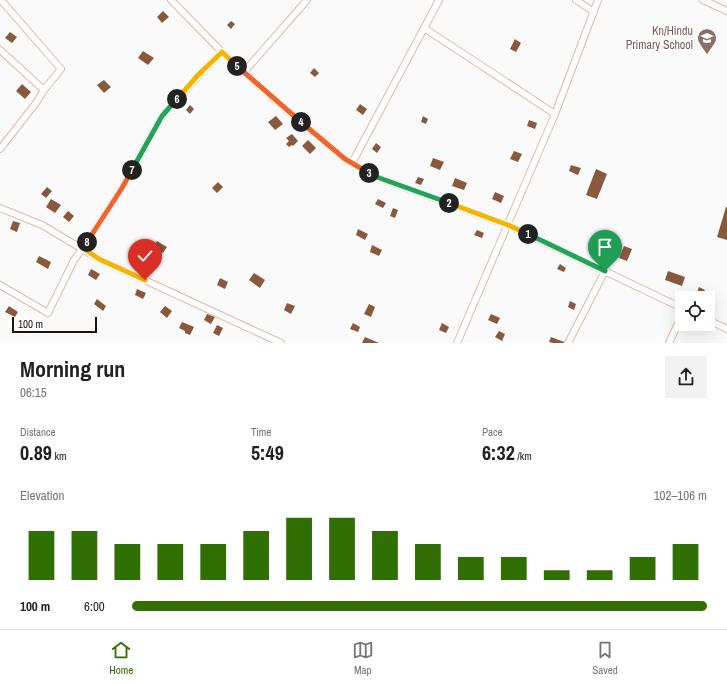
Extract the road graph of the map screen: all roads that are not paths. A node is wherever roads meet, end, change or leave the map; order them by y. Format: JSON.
{"nodes":[{"id":1,"x":1,"y":0,"type":"edge"},
{"id":2,"x":171,"y":0,"type":"edge"},
{"id":3,"x":307,"y":0,"type":"edge"},
{"id":4,"x":438,"y":0,"type":"edge"},
{"id":5,"x":576,"y":0,"type":"edge"},
{"id":6,"x":598,"y":0,"type":"edge"},
{"id":7,"x":703,"y":0,"type":"edge"},
{"id":8,"x":727,"y":11,"type":"edge"},
{"id":9,"x":594,"y":12,"type":"junction"},
{"id":10,"x":424,"y":28,"type":"junction"},
{"id":11,"x":0,"y":50,"type":"edge"},
{"id":12,"x":222,"y":52,"type":"junction"},
{"id":13,"x":244,"y":72,"type":"junction"},
{"id":14,"x":44,"y":90,"type":"junction"},
{"id":15,"x":554,"y":114,"type":"junction"},
{"id":16,"x":0,"y":149,"type":"edge"},
{"id":17,"x":352,"y":163,"type":"junction"},
{"id":18,"x":0,"y":208,"type":"edge"},
{"id":19,"x":508,"y":225,"type":"junction"},
{"id":20,"x":83,"y":248,"type":"junction"},
{"id":21,"x":605,"y":271,"type":"junction"},
{"id":22,"x":0,"y":285,"type":"edge"},
{"id":23,"x":675,"y":305,"type":"edge"},
{"id":24,"x":715,"y":323,"type":"edge"},
{"id":25,"x":727,"y":329,"type":"edge"},
{"id":26,"x":675,"y":330,"type":"edge"},
{"id":27,"x":281,"y":343,"type":"edge"},
{"id":28,"x":457,"y":343,"type":"edge"},
{"id":29,"x":568,"y":343,"type":"edge"},
{"id":30,"x":669,"y":343,"type":"edge"}],
"edges":[{"from":1,"to":14,"type":"street"},
{"from":2,"to":12,"type":"street"},
{"from":3,"to":13,"type":"street"},
{"from":4,"to":10,"type":"street"},
{"from":5,"to":9,"type":"street"},
{"from":6,"to":9,"type":"street"},
{"from":7,"to":8,"type":"street"},
{"from":9,"to":15,"type":"street"},
{"from":10,"to":15,"type":"street"},
{"from":10,"to":17,"type":"street"},
{"from":11,"to":14,"type":"street"},
{"from":12,"to":13,"type":"street"},
{"from":12,"to":20,"type":"street"},
{"from":13,"to":17,"type":"street"},
{"from":14,"to":16,"type":"street"},
{"from":15,"to":19,"type":"street"},
{"from":17,"to":19,"type":"street"},
{"from":18,"to":20,"type":"street"},
{"from":19,"to":21,"type":"street"},
{"from":19,"to":28,"type":"street"},
{"from":20,"to":22,"type":"street"},
{"from":20,"to":27,"type":"street"},
{"from":21,"to":23,"type":"street"},
{"from":21,"to":29,"type":"street"},
{"from":24,"to":25,"type":"street"},
{"from":26,"to":30,"type":"street"}]}
